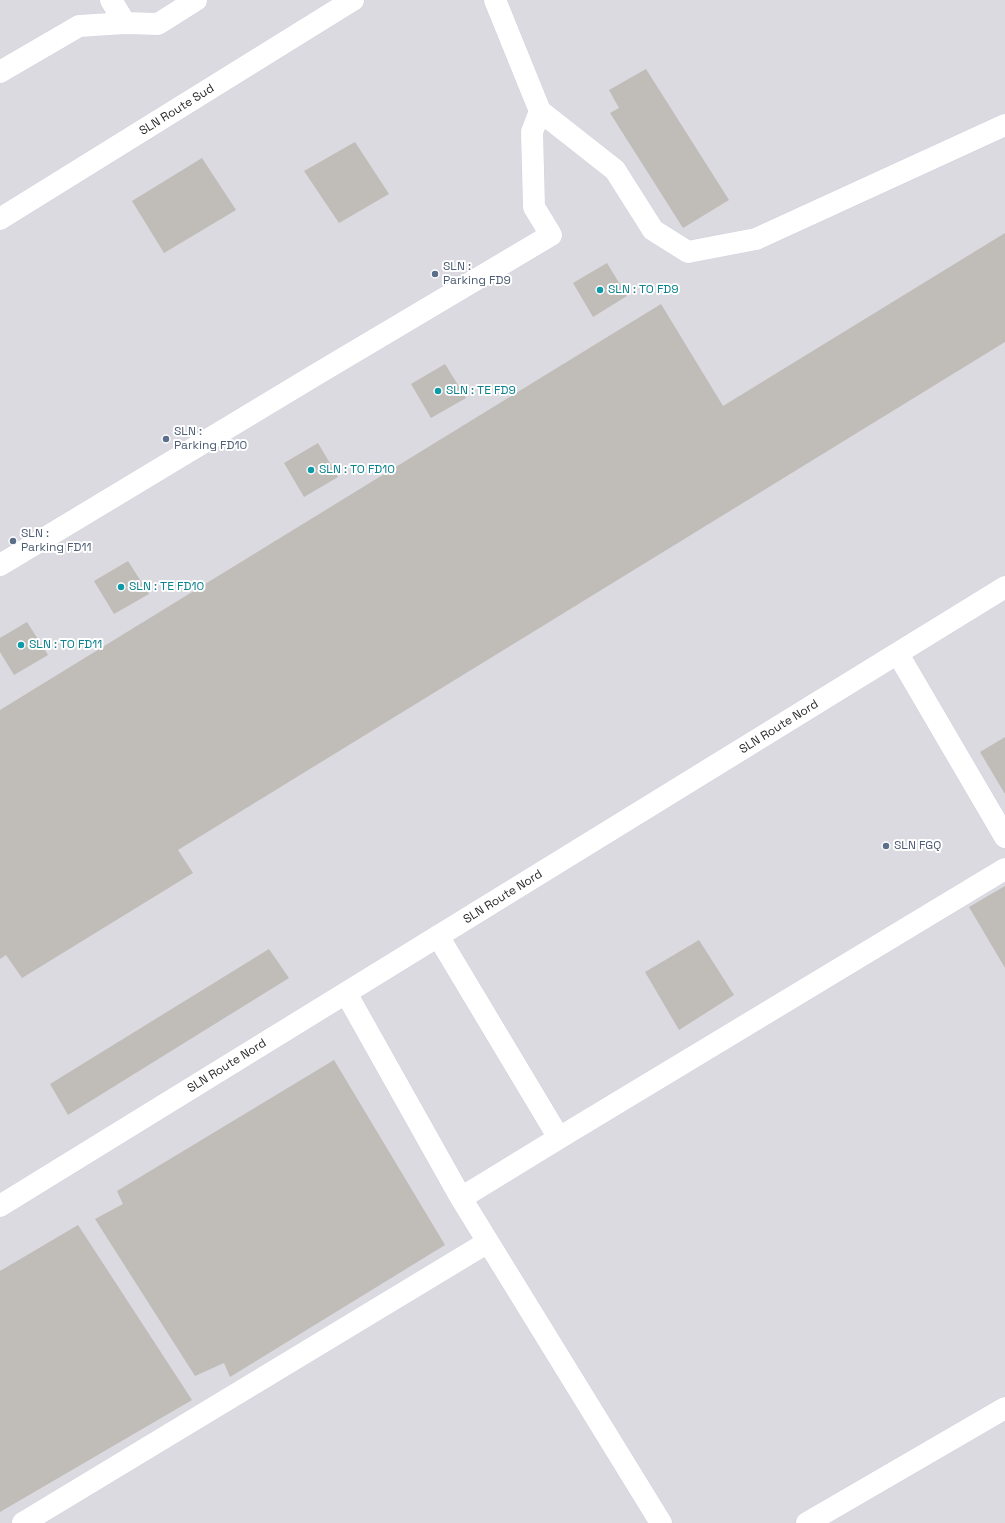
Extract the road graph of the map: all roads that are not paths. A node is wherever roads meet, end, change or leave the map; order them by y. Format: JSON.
{"nodes":[{"id":1,"x":111,"y":0,"type":"edge"},
{"id":2,"x":196,"y":0,"type":"edge"},
{"id":3,"x":353,"y":0,"type":"edge"},
{"id":4,"x":494,"y":0,"type":"edge"},
{"id":5,"x":125,"y":23,"type":"junction"},
{"id":6,"x":0,"y":72,"type":"edge"},
{"id":7,"x":540,"y":111,"type":"junction"},
{"id":8,"x":1005,"y":125,"type":"edge"},
{"id":9,"x":0,"y":219,"type":"edge"},
{"id":10,"x":0,"y":565,"type":"edge"},
{"id":11,"x":1005,"y":587,"type":"edge"},
{"id":12,"x":898,"y":654,"type":"junction"},
{"id":13,"x":1005,"y":837,"type":"edge"},
{"id":14,"x":1005,"y":869,"type":"edge"},
{"id":15,"x":438,"y":936,"type":"junction"},
{"id":16,"x":346,"y":993,"type":"junction"},
{"id":17,"x":559,"y":1138,"type":"junction"},
{"id":18,"x":461,"y":1198,"type":"junction"},
{"id":19,"x":0,"y":1206,"type":"edge"},
{"id":20,"x":488,"y":1242,"type":"junction"},
{"id":21,"x":1005,"y":1408,"type":"edge"},
{"id":22,"x":23,"y":1523,"type":"edge"},
{"id":23,"x":661,"y":1523,"type":"edge"},
{"id":24,"x":808,"y":1523,"type":"edge"}],
"edges":[{"from":1,"to":5,"type":"lane"},
{"from":2,"to":5,"type":"lane"},
{"from":3,"to":9,"type":"lane","name":"SLN Route Sud"},
{"from":4,"to":7,"type":"lane"},
{"from":5,"to":6,"type":"lane"},
{"from":7,"to":8,"type":"lane"},
{"from":7,"to":10,"type":"lane"},
{"from":11,"to":12,"type":"lane","name":"SLN Route Nord"},
{"from":12,"to":13,"type":"lane"},
{"from":12,"to":15,"type":"lane","name":"SLN Route Nord"},
{"from":14,"to":17,"type":"lane"},
{"from":15,"to":16,"type":"lane","name":"SLN Route Nord"},
{"from":15,"to":17,"type":"lane"},
{"from":16,"to":18,"type":"lane"},
{"from":16,"to":19,"type":"lane","name":"SLN Route Nord"},
{"from":17,"to":18,"type":"lane"},
{"from":18,"to":20,"type":"lane"},
{"from":20,"to":22,"type":"lane"},
{"from":20,"to":23,"type":"lane"},
{"from":21,"to":24,"type":"lane"}]}
